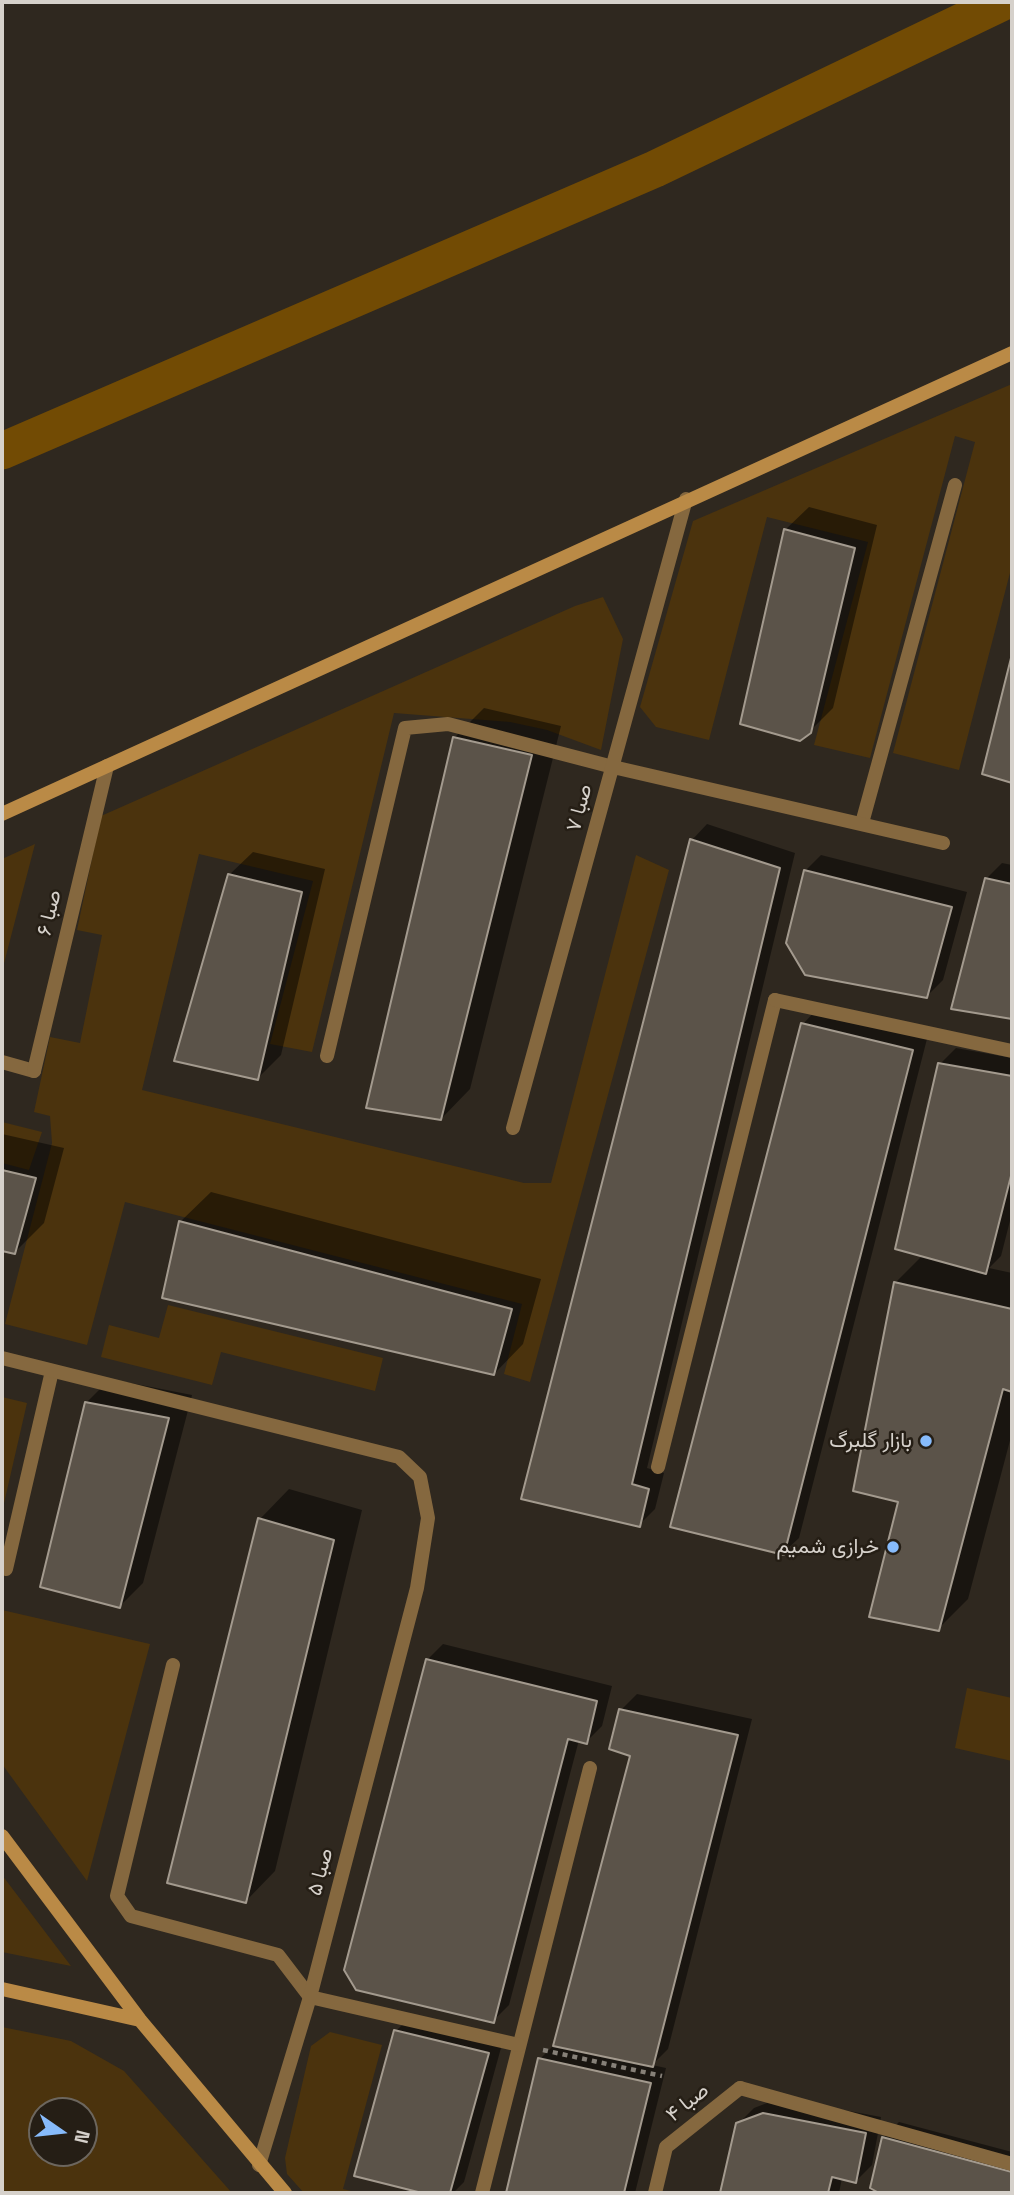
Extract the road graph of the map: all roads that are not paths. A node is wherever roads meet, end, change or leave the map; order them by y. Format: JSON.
{"nodes":[{"id":1,"x":1012,"y":353,"type":"edge"},
{"id":2,"x":955,"y":485,"type":"dead end"},
{"id":3,"x":686,"y":499,"type":"junction"},
{"id":4,"x":107,"y":766,"type":"junction"},
{"id":5,"x":613,"y":767,"type":"junction"},
{"id":6,"x":2,"y":814,"type":"edge"},
{"id":7,"x":862,"y":823,"type":"junction"},
{"id":8,"x":943,"y":843,"type":"dead end"},
{"id":9,"x":1012,"y":1051,"type":"edge"},
{"id":10,"x":327,"y":1056,"type":"dead end"},
{"id":11,"x":2,"y":1062,"type":"edge"},
{"id":12,"x":513,"y":1128,"type":"dead end"},
{"id":13,"x":2,"y":1358,"type":"edge"},
{"id":14,"x":52,"y":1371,"type":"junction"},
{"id":15,"x":658,"y":1467,"type":"dead end"},
{"id":16,"x":6,"y":1569,"type":"dead end"},
{"id":17,"x":173,"y":1665,"type":"dead end"},
{"id":18,"x":590,"y":1768,"type":"dead end"},
{"id":19,"x":2,"y":1836,"type":"edge"},
{"id":20,"x":2,"y":1989,"type":"edge"},
{"id":21,"x":310,"y":1997,"type":"junction"},
{"id":22,"x":140,"y":2020,"type":"junction"},
{"id":23,"x":519,"y":2045,"type":"junction"},
{"id":24,"x":1012,"y":2164,"type":"edge"},
{"id":25,"x":259,"y":2165,"type":"junction"},
{"id":26,"x":285,"y":2193,"type":"edge"},
{"id":27,"x":482,"y":2193,"type":"edge"},
{"id":28,"x":655,"y":2193,"type":"edge"}],
"edges":[{"from":1,"to":3,"type":"street"},
{"from":2,"to":7,"type":"street"},
{"from":3,"to":4,"type":"street"},
{"from":3,"to":5,"type":"street","name":"صبا ۷"},
{"from":4,"to":6,"type":"street"},
{"from":4,"to":11,"type":"street","name":"صبا ۶"},
{"from":5,"to":7,"type":"street"},
{"from":5,"to":10,"type":"street"},
{"from":5,"to":12,"type":"street","name":"صبا ۷"},
{"from":7,"to":8,"type":"street"},
{"from":9,"to":15,"type":"street"},
{"from":13,"to":14,"type":"street","name":"صبا ۵"},
{"from":14,"to":16,"type":"street"},
{"from":14,"to":21,"type":"street","name":"صبا ۵"},
{"from":17,"to":21,"type":"street"},
{"from":18,"to":23,"type":"street"},
{"from":19,"to":22,"type":"street"},
{"from":20,"to":22,"type":"street"},
{"from":21,"to":23,"type":"street"},
{"from":21,"to":25,"type":"street","name":"صبا ۵"},
{"from":22,"to":25,"type":"street"},
{"from":23,"to":27,"type":"street"},
{"from":24,"to":28,"type":"street","name":"صبا ۴"},
{"from":25,"to":26,"type":"street"}]}
